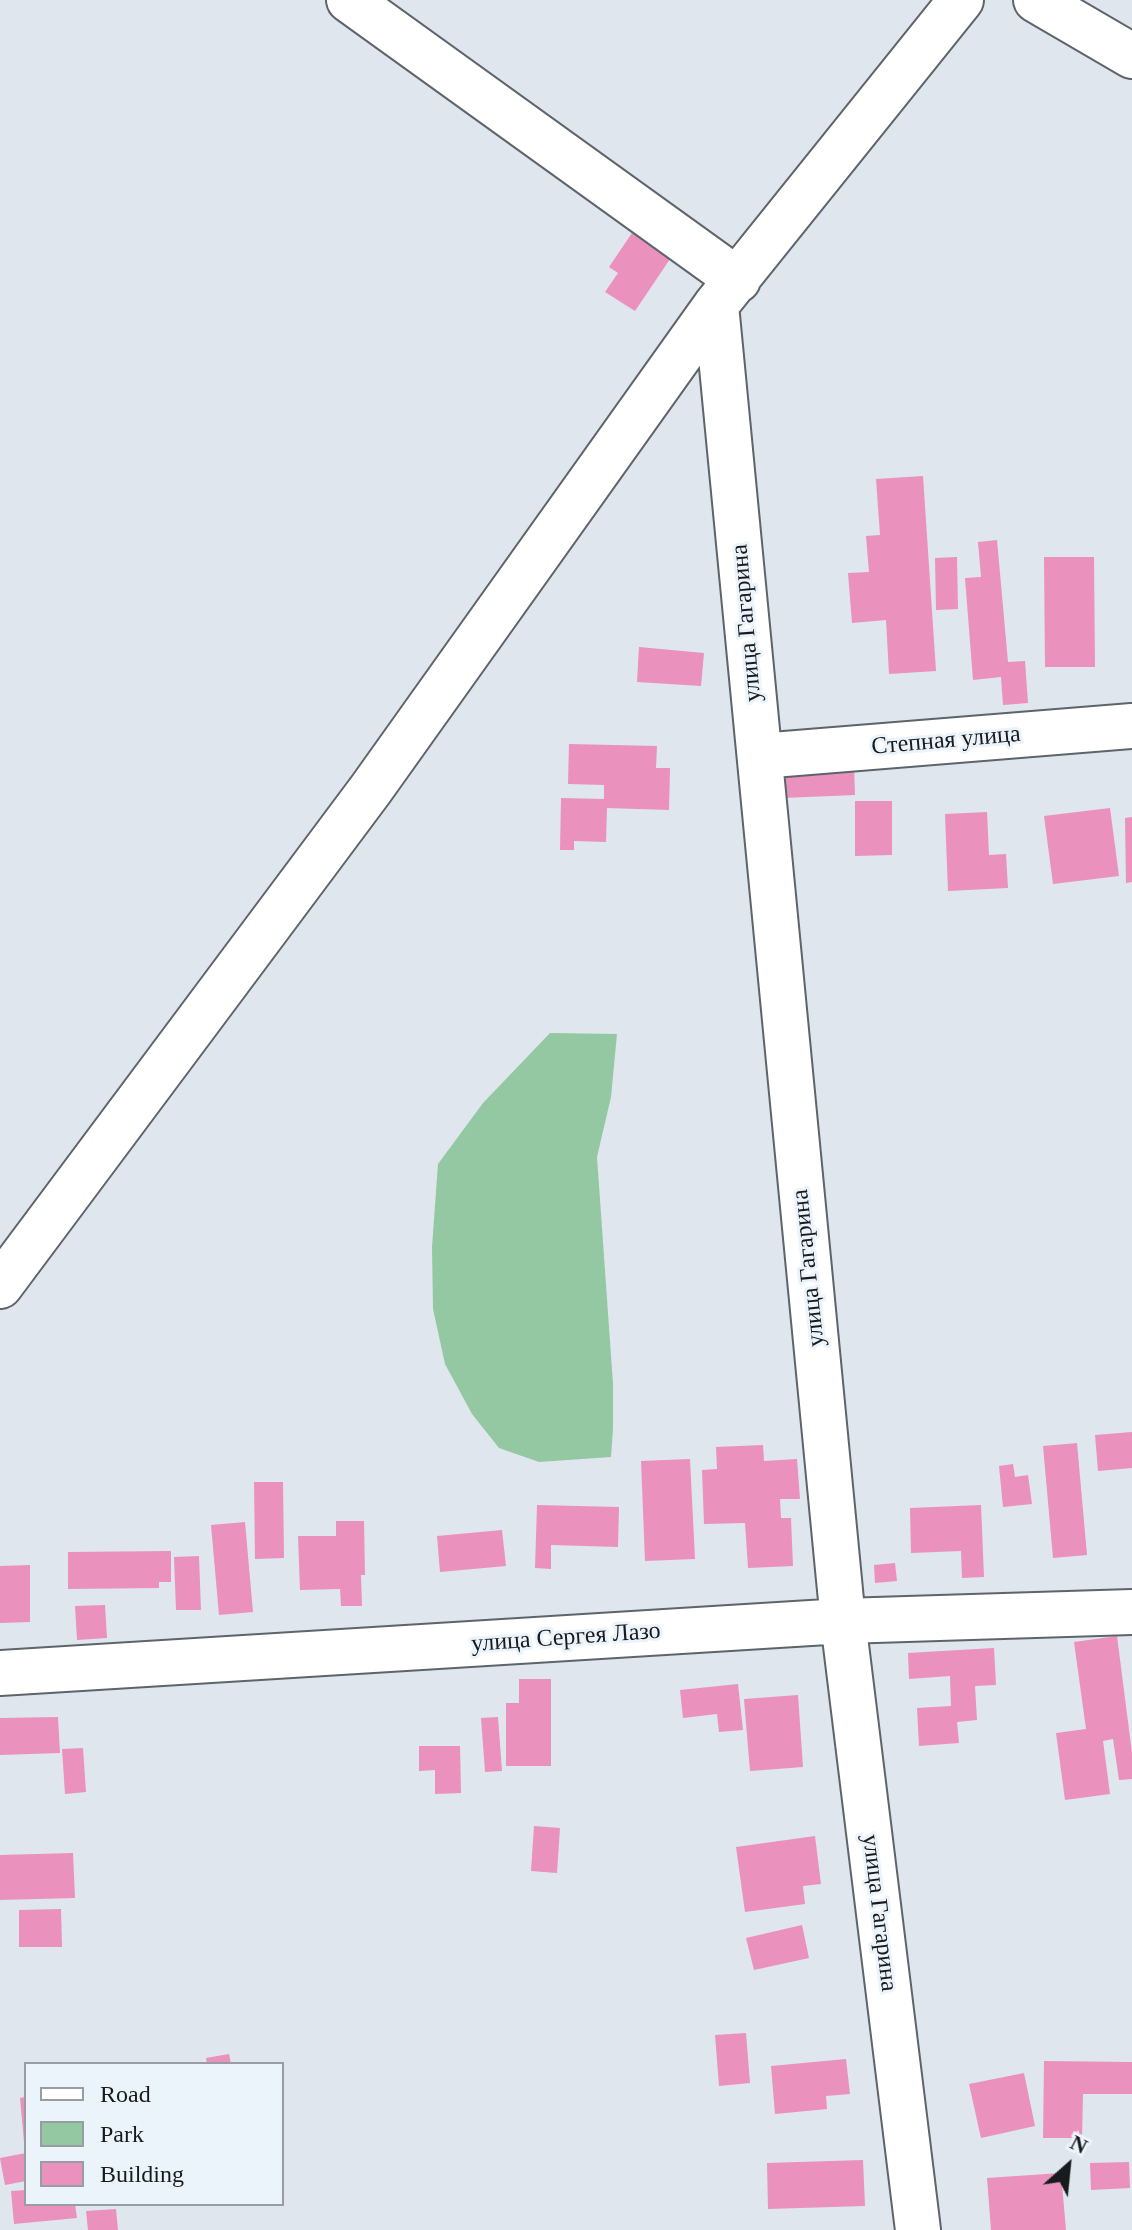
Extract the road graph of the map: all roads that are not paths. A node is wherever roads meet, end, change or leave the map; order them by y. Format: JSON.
{"nodes":[{"id":1,"x":349,"y":0,"type":"edge"},
{"id":2,"x":961,"y":0,"type":"edge"},
{"id":3,"x":1036,"y":0,"type":"edge"},
{"id":4,"x":1132,"y":56,"type":"edge"},
{"id":5,"x":727,"y":292,"type":"junction"},
{"id":6,"x":1132,"y":726,"type":"edge"},
{"id":7,"x":760,"y":756,"type":"junction"},
{"id":8,"x":0,"y":1286,"type":"edge"},
{"id":9,"x":1132,"y":1612,"type":"edge"},
{"id":10,"x":843,"y":1621,"type":"junction"},
{"id":11,"x":0,"y":1673,"type":"edge"},
{"id":12,"x":918,"y":2230,"type":"edge"}],
"edges":[{"from":1,"to":5,"type":"street"},
{"from":2,"to":5,"type":"street"},
{"from":3,"to":4,"type":"street"},
{"from":5,"to":7,"type":"street","name":"улица Гагарина"},
{"from":5,"to":8,"type":"street"},
{"from":6,"to":7,"type":"street","name":"Степная улица"},
{"from":7,"to":10,"type":"street","name":"улица Гагарина"},
{"from":9,"to":10,"type":"street","name":"улица Сергея Лазо"},
{"from":10,"to":11,"type":"street","name":"улица Сергея Лазо"},
{"from":10,"to":12,"type":"street","name":"улица Гагарина"}]}
